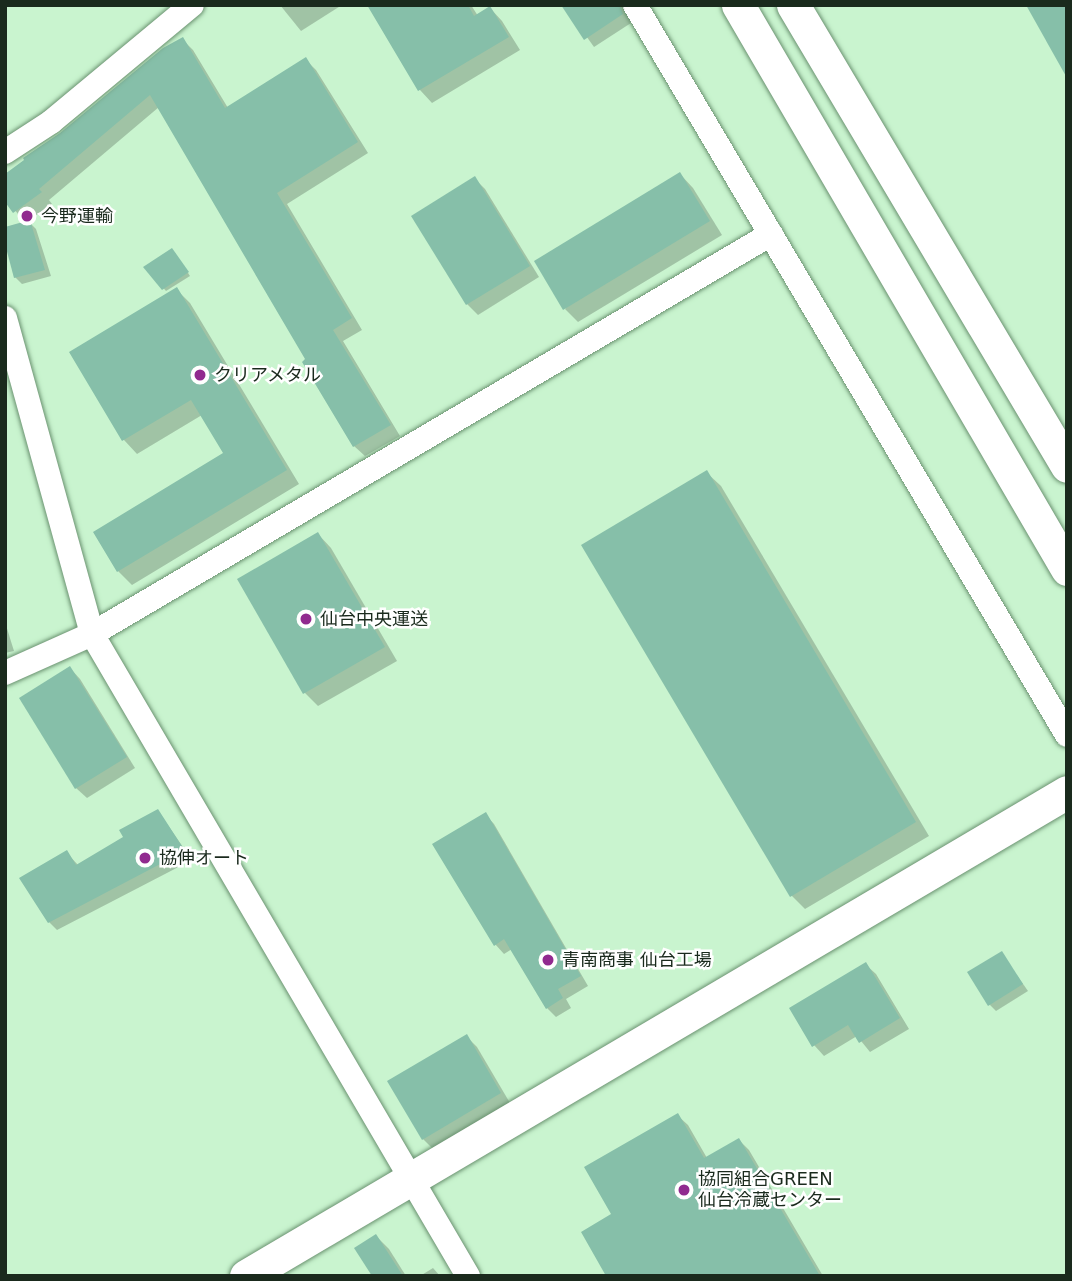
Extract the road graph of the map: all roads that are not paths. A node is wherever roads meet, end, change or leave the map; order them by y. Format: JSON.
{"nodes":[{"id":1,"x":192,"y":5,"type":"edge"},
{"id":2,"x":635,"y":5,"type":"edge"},
{"id":3,"x":738,"y":5,"type":"edge"},
{"id":4,"x":793,"y":5,"type":"edge"},
{"id":5,"x":5,"y":152,"type":"edge"},
{"id":6,"x":771,"y":234,"type":"junction"},
{"id":7,"x":5,"y":318,"type":"edge"},
{"id":8,"x":1067,"y":466,"type":"edge"},
{"id":9,"x":1067,"y":569,"type":"edge"},
{"id":10,"x":92,"y":634,"type":"junction"},
{"id":11,"x":5,"y":673,"type":"edge"},
{"id":12,"x":1067,"y":735,"type":"edge"},
{"id":13,"x":1067,"y":792,"type":"edge"},
{"id":14,"x":411,"y":1180,"type":"junction"},
{"id":15,"x":246,"y":1276,"type":"edge"},
{"id":16,"x":468,"y":1276,"type":"edge"}],
"edges":[{"from":1,"to":5,"type":"street"},
{"from":2,"to":6,"type":"street"},
{"from":3,"to":9,"type":"street"},
{"from":4,"to":8,"type":"street"},
{"from":6,"to":10,"type":"street"},
{"from":6,"to":12,"type":"street"},
{"from":7,"to":10,"type":"street"},
{"from":10,"to":11,"type":"street"},
{"from":10,"to":14,"type":"street"},
{"from":13,"to":14,"type":"street"},
{"from":14,"to":15,"type":"street"},
{"from":14,"to":16,"type":"street"}]}
